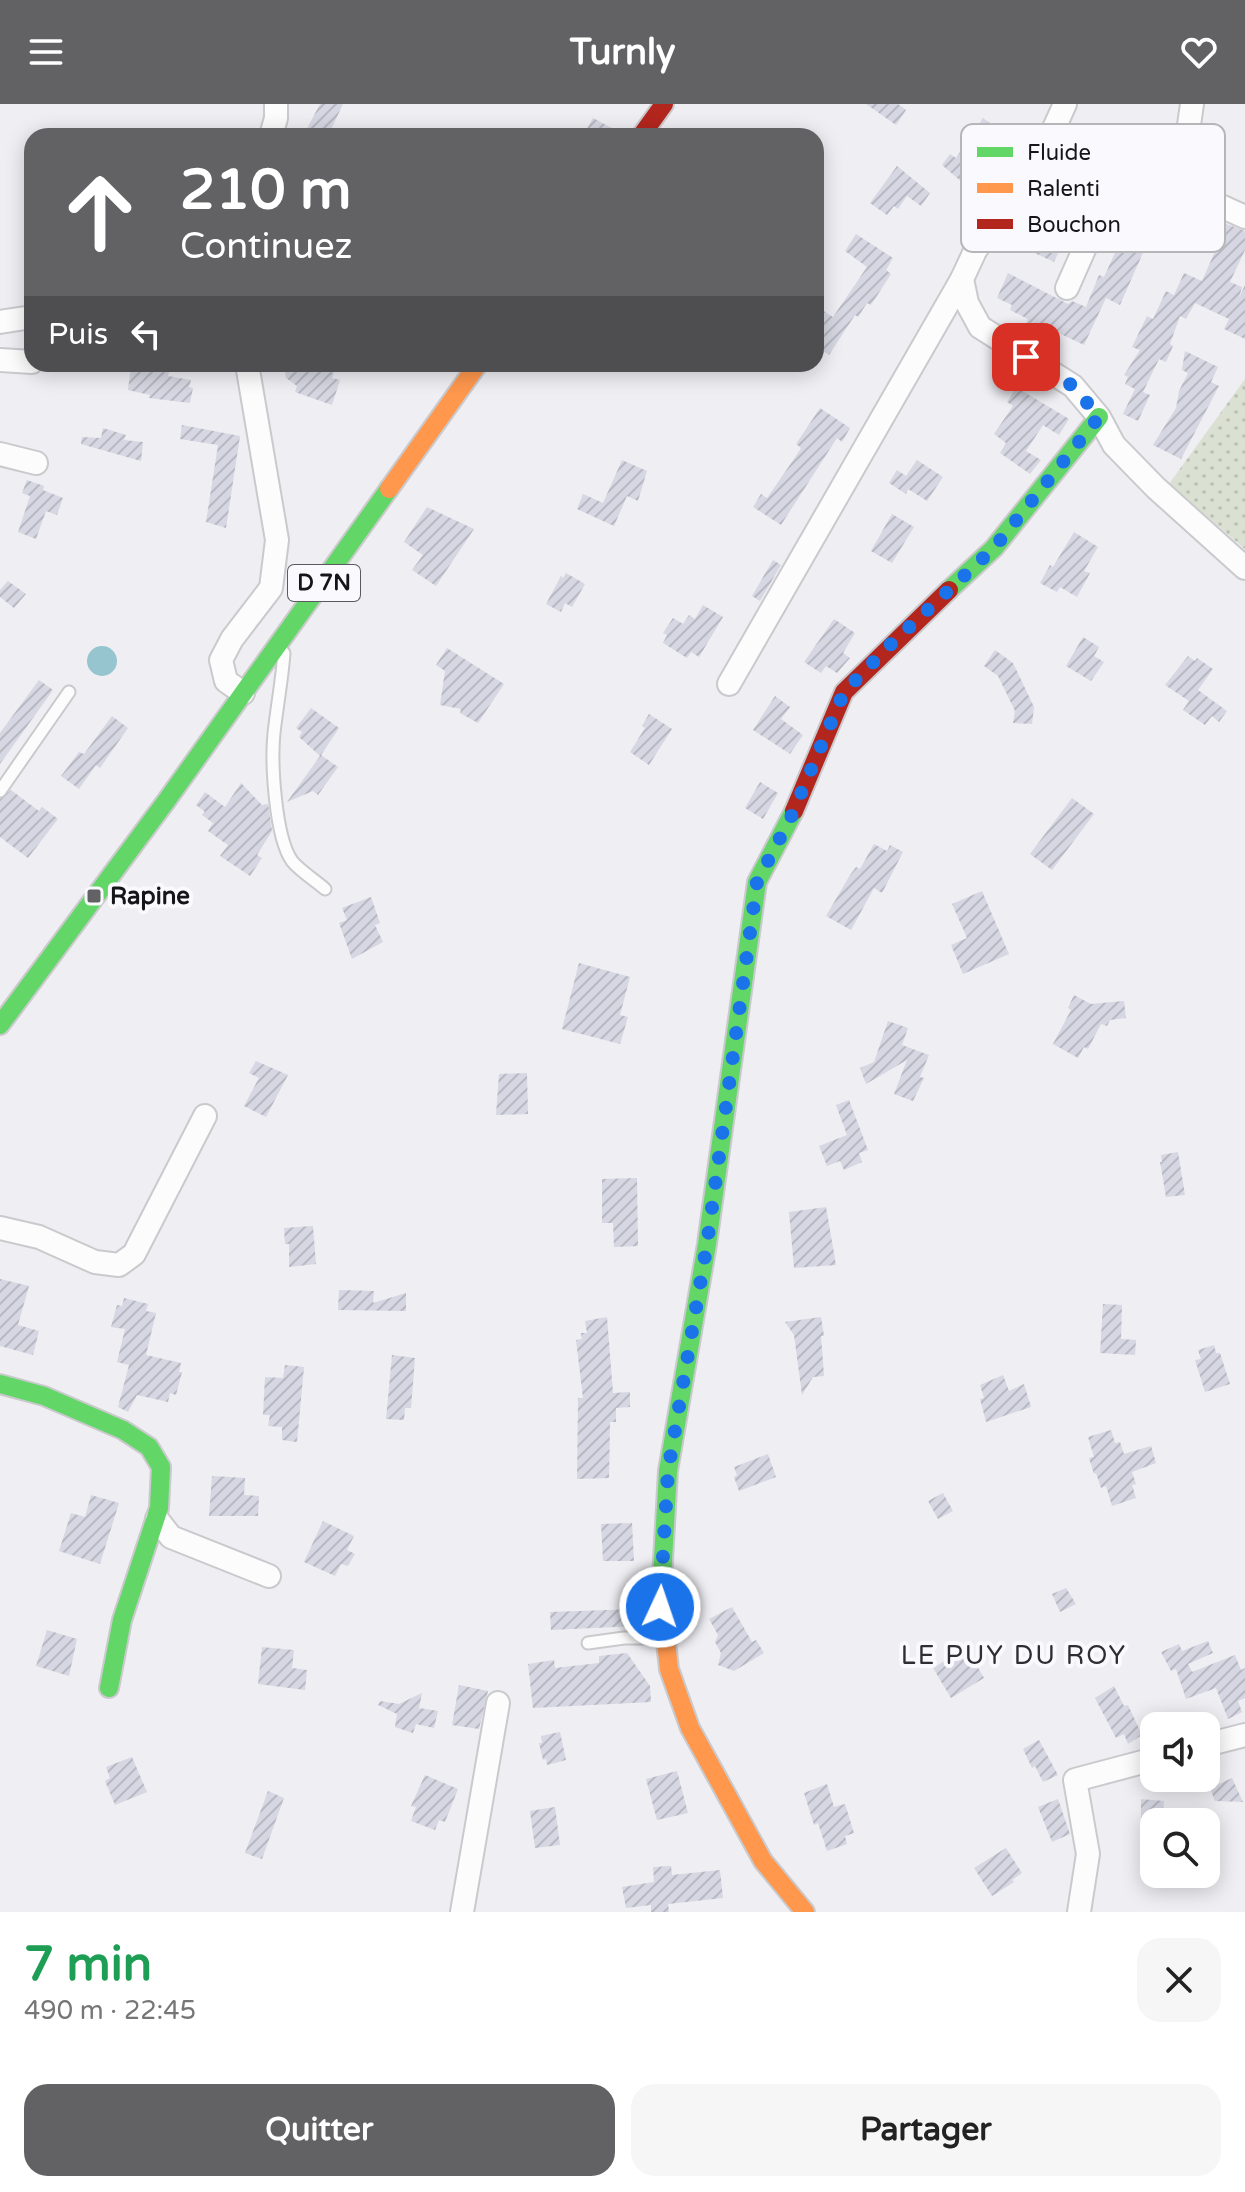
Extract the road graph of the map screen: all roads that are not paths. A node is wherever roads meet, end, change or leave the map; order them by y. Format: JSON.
{"nodes":[{"id":1,"x":276,"y":104,"type":"edge"},
{"id":2,"x":664,"y":104,"type":"edge"},
{"id":3,"x":1065,"y":104,"type":"edge"},
{"id":4,"x":1192,"y":104,"type":"edge"},
{"id":5,"x":1056,"y":124,"type":"edge"},
{"id":6,"x":1189,"y":124,"type":"edge"},
{"id":7,"x":273,"y":128,"type":"edge"},
{"id":8,"x":647,"y":128,"type":"edge"},
{"id":9,"x":1225,"y":208,"type":"edge"},
{"id":10,"x":1245,"y":217,"type":"edge"},
{"id":11,"x":976,"y":252,"type":"edge"},
{"id":12,"x":1083,"y":252,"type":"edge"},
{"id":13,"x":962,"y":279,"type":"junction"},
{"id":14,"x":1067,"y":288,"type":"dead end"},
{"id":15,"x":24,"y":318,"type":"edge"},
{"id":16,"x":0,"y":322,"type":"edge"},
{"id":17,"x":0,"y":360,"type":"edge"},
{"id":18,"x":24,"y":362,"type":"edge"},
{"id":19,"x":248,"y":372,"type":"edge"},
{"id":20,"x":472,"y":372,"type":"edge"},
{"id":21,"x":1099,"y":417,"type":"junction"},
{"id":22,"x":0,"y":454,"type":"edge"},
{"id":23,"x":36,"y":463,"type":"dead end"},
{"id":24,"x":1245,"y":568,"type":"edge"},
{"id":25,"x":285,"y":636,"type":"junction"},
{"id":26,"x":729,"y":684,"type":"dead end"},
{"id":27,"x":69,"y":692,"type":"dead end"},
{"id":28,"x":243,"y":693,"type":"junction"},
{"id":29,"x":0,"y":791,"type":"edge"},
{"id":30,"x":167,"y":800,"type":"junction"},
{"id":31,"x":325,"y":889,"type":"dead end"},
{"id":32,"x":0,"y":1025,"type":"edge"},
{"id":33,"x":0,"y":1044,"type":"edge"},
{"id":34,"x":205,"y":1116,"type":"dead end"},
{"id":35,"x":0,"y":1228,"type":"edge"},
{"id":36,"x":0,"y":1384,"type":"edge"},
{"id":37,"x":157,"y":1519,"type":"junction"},
{"id":38,"x":269,"y":1576,"type":"dead end"},
{"id":39,"x":665,"y":1638,"type":"junction"},
{"id":40,"x":588,"y":1643,"type":"dead end"},
{"id":41,"x":109,"y":1688,"type":"dead end"},
{"id":42,"x":498,"y":1703,"type":"dead end"},
{"id":43,"x":1245,"y":1735,"type":"edge"},
{"id":44,"x":1220,"y":1741,"type":"edge"},
{"id":45,"x":1140,"y":1763,"type":"edge"},
{"id":46,"x":462,"y":1912,"type":"edge"},
{"id":47,"x":805,"y":1912,"type":"edge"},
{"id":48,"x":1079,"y":1912,"type":"edge"}],
"edges":[{"from":1,"to":7,"type":"street"},
{"from":2,"to":8,"type":"street"},
{"from":3,"to":5,"type":"street"},
{"from":4,"to":6,"type":"street"},
{"from":9,"to":10,"type":"street"},
{"from":11,"to":13,"type":"street"},
{"from":12,"to":14,"type":"street"},
{"from":13,"to":21,"type":"street"},
{"from":13,"to":26,"type":"street"},
{"from":15,"to":16,"type":"street"},
{"from":17,"to":18,"type":"street"},
{"from":19,"to":28,"type":"street"},
{"from":20,"to":25,"type":"street","number":"D 7N"},
{"from":21,"to":24,"type":"street"},
{"from":21,"to":39,"type":"street"},
{"from":22,"to":23,"type":"street"},
{"from":25,"to":28,"type":"street","number":"D 7N"},
{"from":25,"to":31,"type":"lane"},
{"from":27,"to":29,"type":"lane"},
{"from":28,"to":30,"type":"street","number":"D 7N"},
{"from":30,"to":32,"type":"street","number":"D 7N"},
{"from":30,"to":33,"type":"street","number":"D 7N"},
{"from":34,"to":35,"type":"street"},
{"from":36,"to":37,"type":"street"},
{"from":37,"to":38,"type":"street"},
{"from":37,"to":41,"type":"street"},
{"from":39,"to":40,"type":"lane"},
{"from":39,"to":47,"type":"street"},
{"from":42,"to":46,"type":"street"},
{"from":43,"to":44,"type":"street"},
{"from":45,"to":48,"type":"street"}]}
